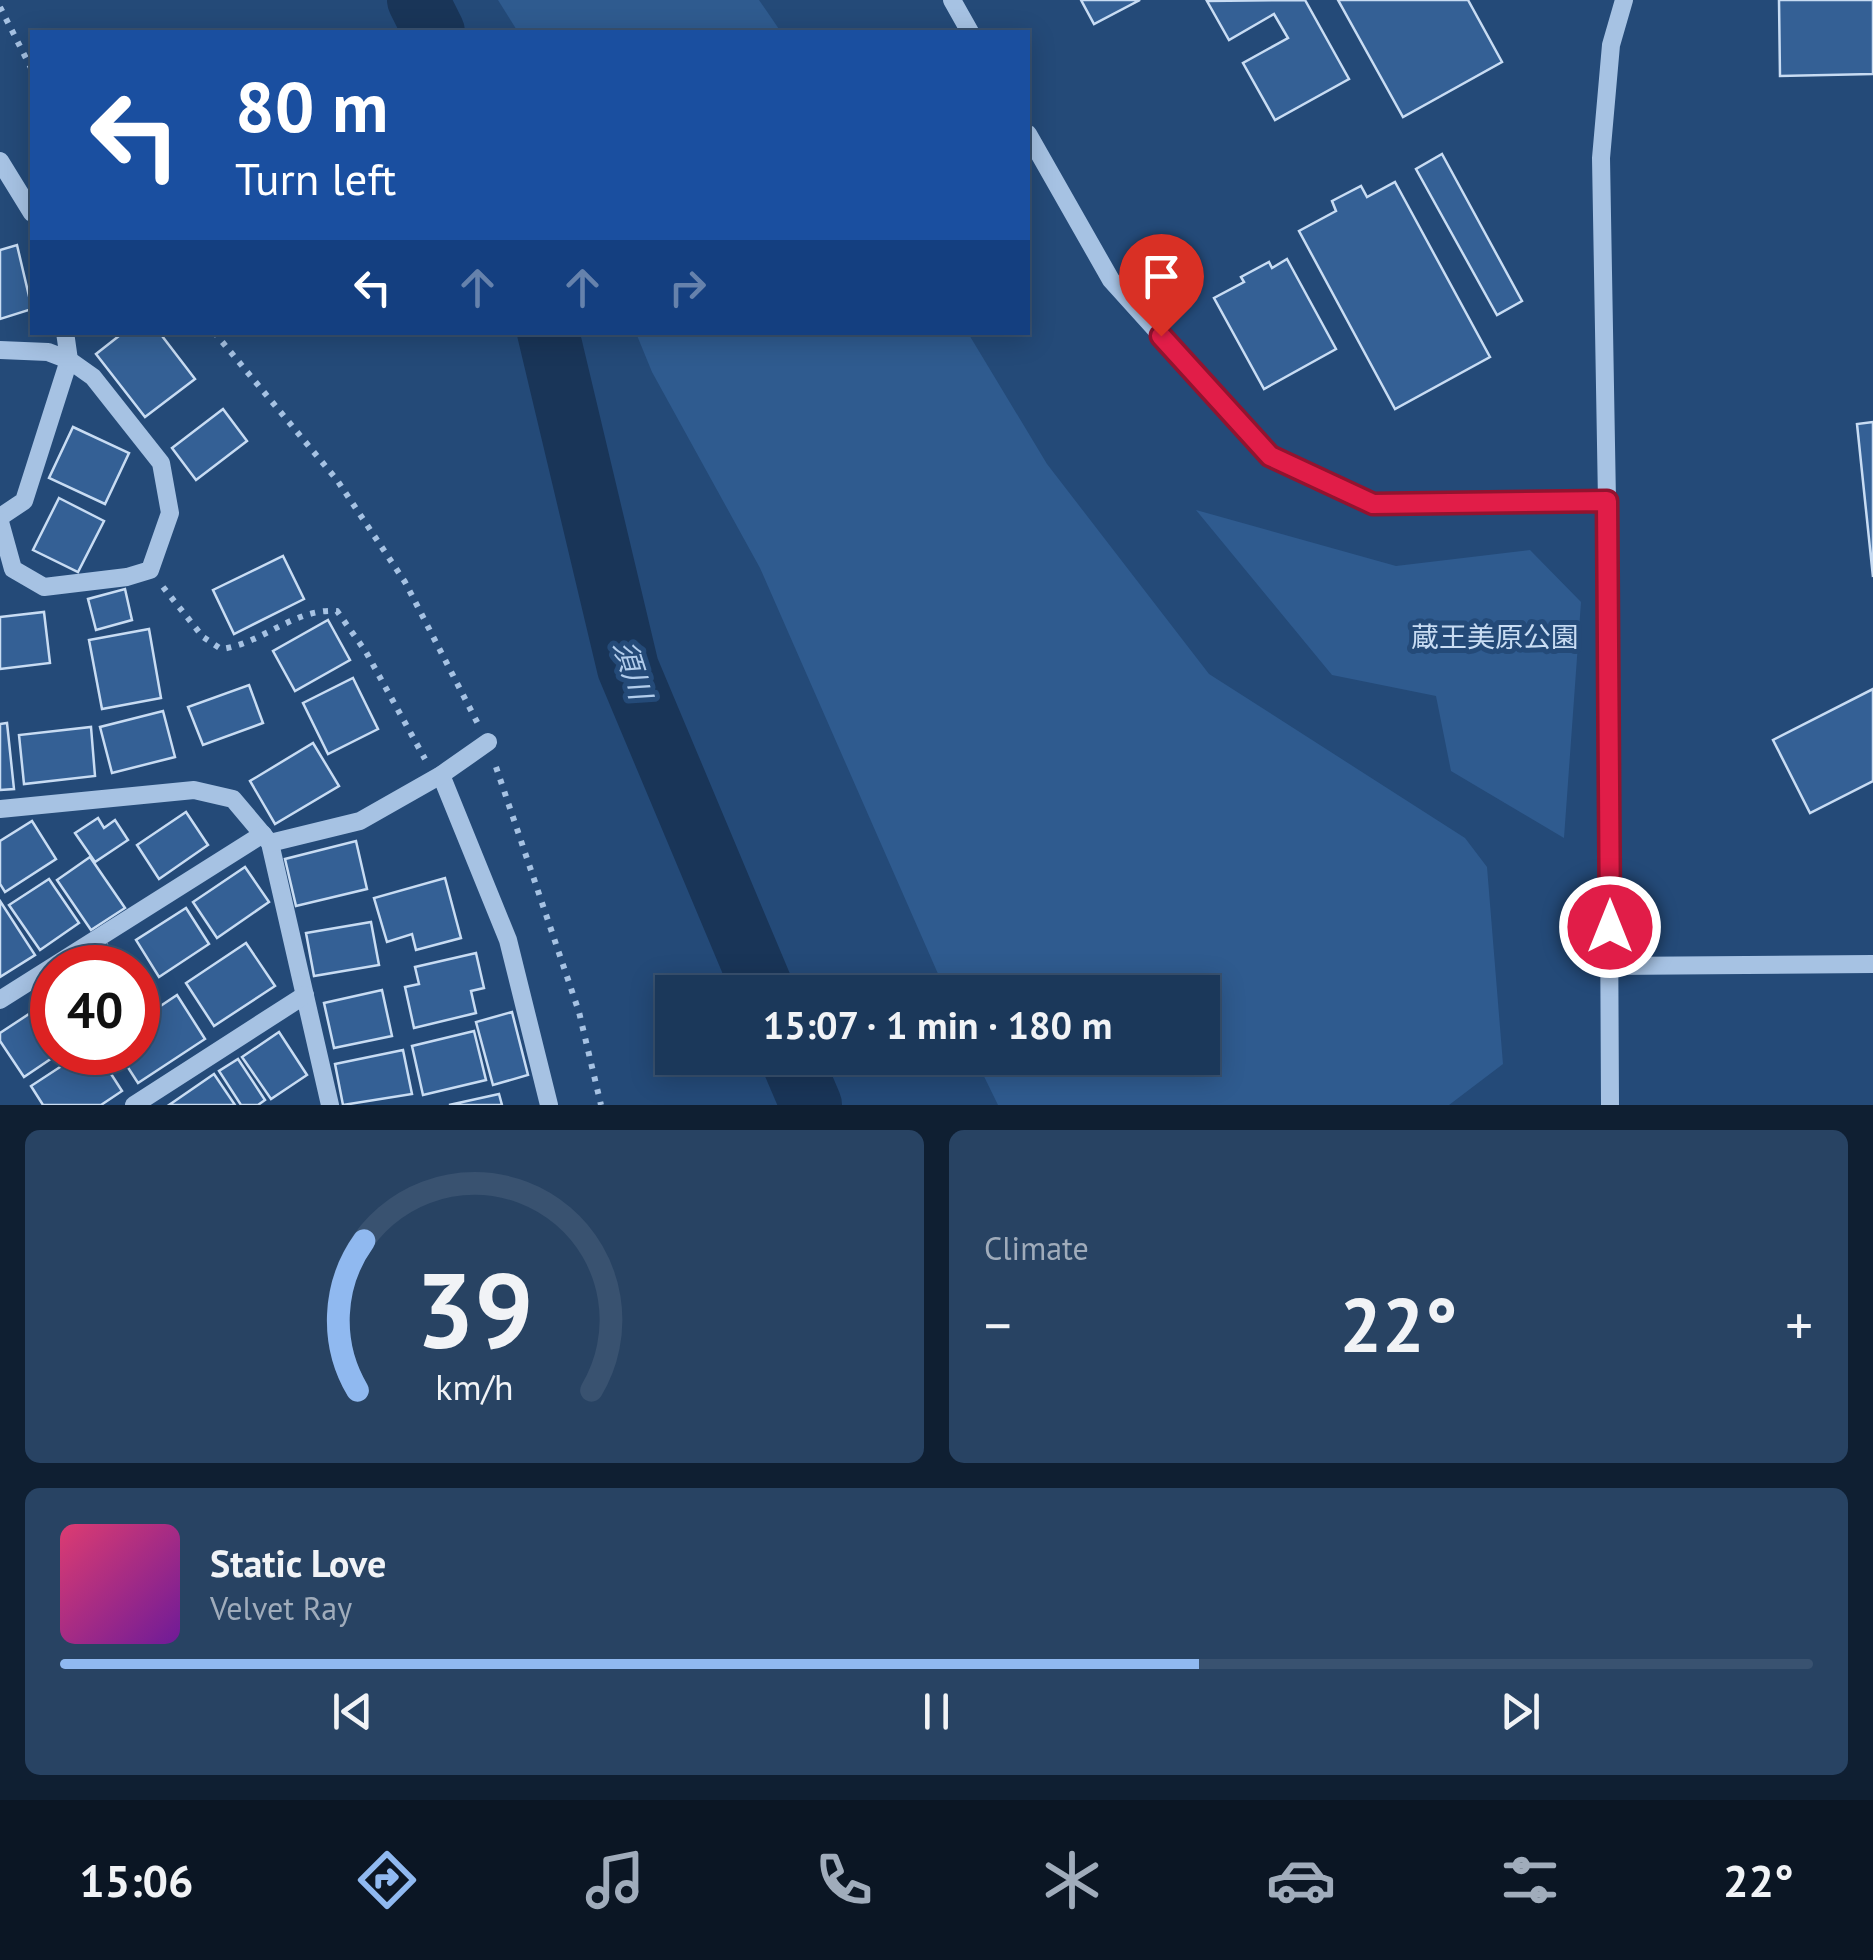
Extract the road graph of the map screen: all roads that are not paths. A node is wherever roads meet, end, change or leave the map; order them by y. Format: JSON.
{"nodes":[{"id":1,"x":952,"y":0,"type":"edge"},
{"id":2,"x":1624,"y":0,"type":"edge"},
{"id":3,"x":969,"y":30,"type":"edge"},
{"id":4,"x":1030,"y":138,"type":"edge"},
{"id":5,"x":0,"y":161,"type":"edge"},
{"id":6,"x":30,"y":210,"type":"edge"},
{"id":7,"x":65,"y":335,"type":"edge"},
{"id":8,"x":0,"y":350,"type":"edge"},
{"id":9,"x":68,"y":360,"type":"junction"},
{"id":10,"x":1607,"y":501,"type":"junction"},
{"id":11,"x":0,"y":520,"type":"edge"},
{"id":12,"x":488,"y":742,"type":"road end"},
{"id":13,"x":438,"y":777,"type":"junction"},
{"id":14,"x":0,"y":809,"type":"edge"},
{"id":15,"x":267,"y":839,"type":"junction"},
{"id":16,"x":1873,"y":964,"type":"edge"},
{"id":17,"x":1610,"y":966,"type":"junction"},
{"id":18,"x":305,"y":995,"type":"junction"},
{"id":19,"x":0,"y":1000,"type":"edge"},
{"id":20,"x":134,"y":1105,"type":"edge"},
{"id":21,"x":330,"y":1105,"type":"edge"},
{"id":22,"x":548,"y":1105,"type":"edge"},
{"id":23,"x":1610,"y":1105,"type":"edge"}],
"edges":[{"from":1,"to":3,"type":"street"},
{"from":2,"to":10,"type":"street"},
{"from":4,"to":10,"type":"street"},
{"from":5,"to":6,"type":"street"},
{"from":7,"to":9,"type":"street"},
{"from":8,"to":9,"type":"street"},
{"from":9,"to":11,"type":"street"},
{"from":9,"to":11,"type":"street"},
{"from":10,"to":17,"type":"street"},
{"from":12,"to":13,"type":"street"},
{"from":13,"to":15,"type":"street"},
{"from":13,"to":22,"type":"street"},
{"from":14,"to":15,"type":"street"},
{"from":15,"to":18,"type":"street"},
{"from":15,"to":19,"type":"street"},
{"from":16,"to":17,"type":"street"},
{"from":17,"to":23,"type":"street"},
{"from":18,"to":20,"type":"street"},
{"from":18,"to":21,"type":"street"}]}
